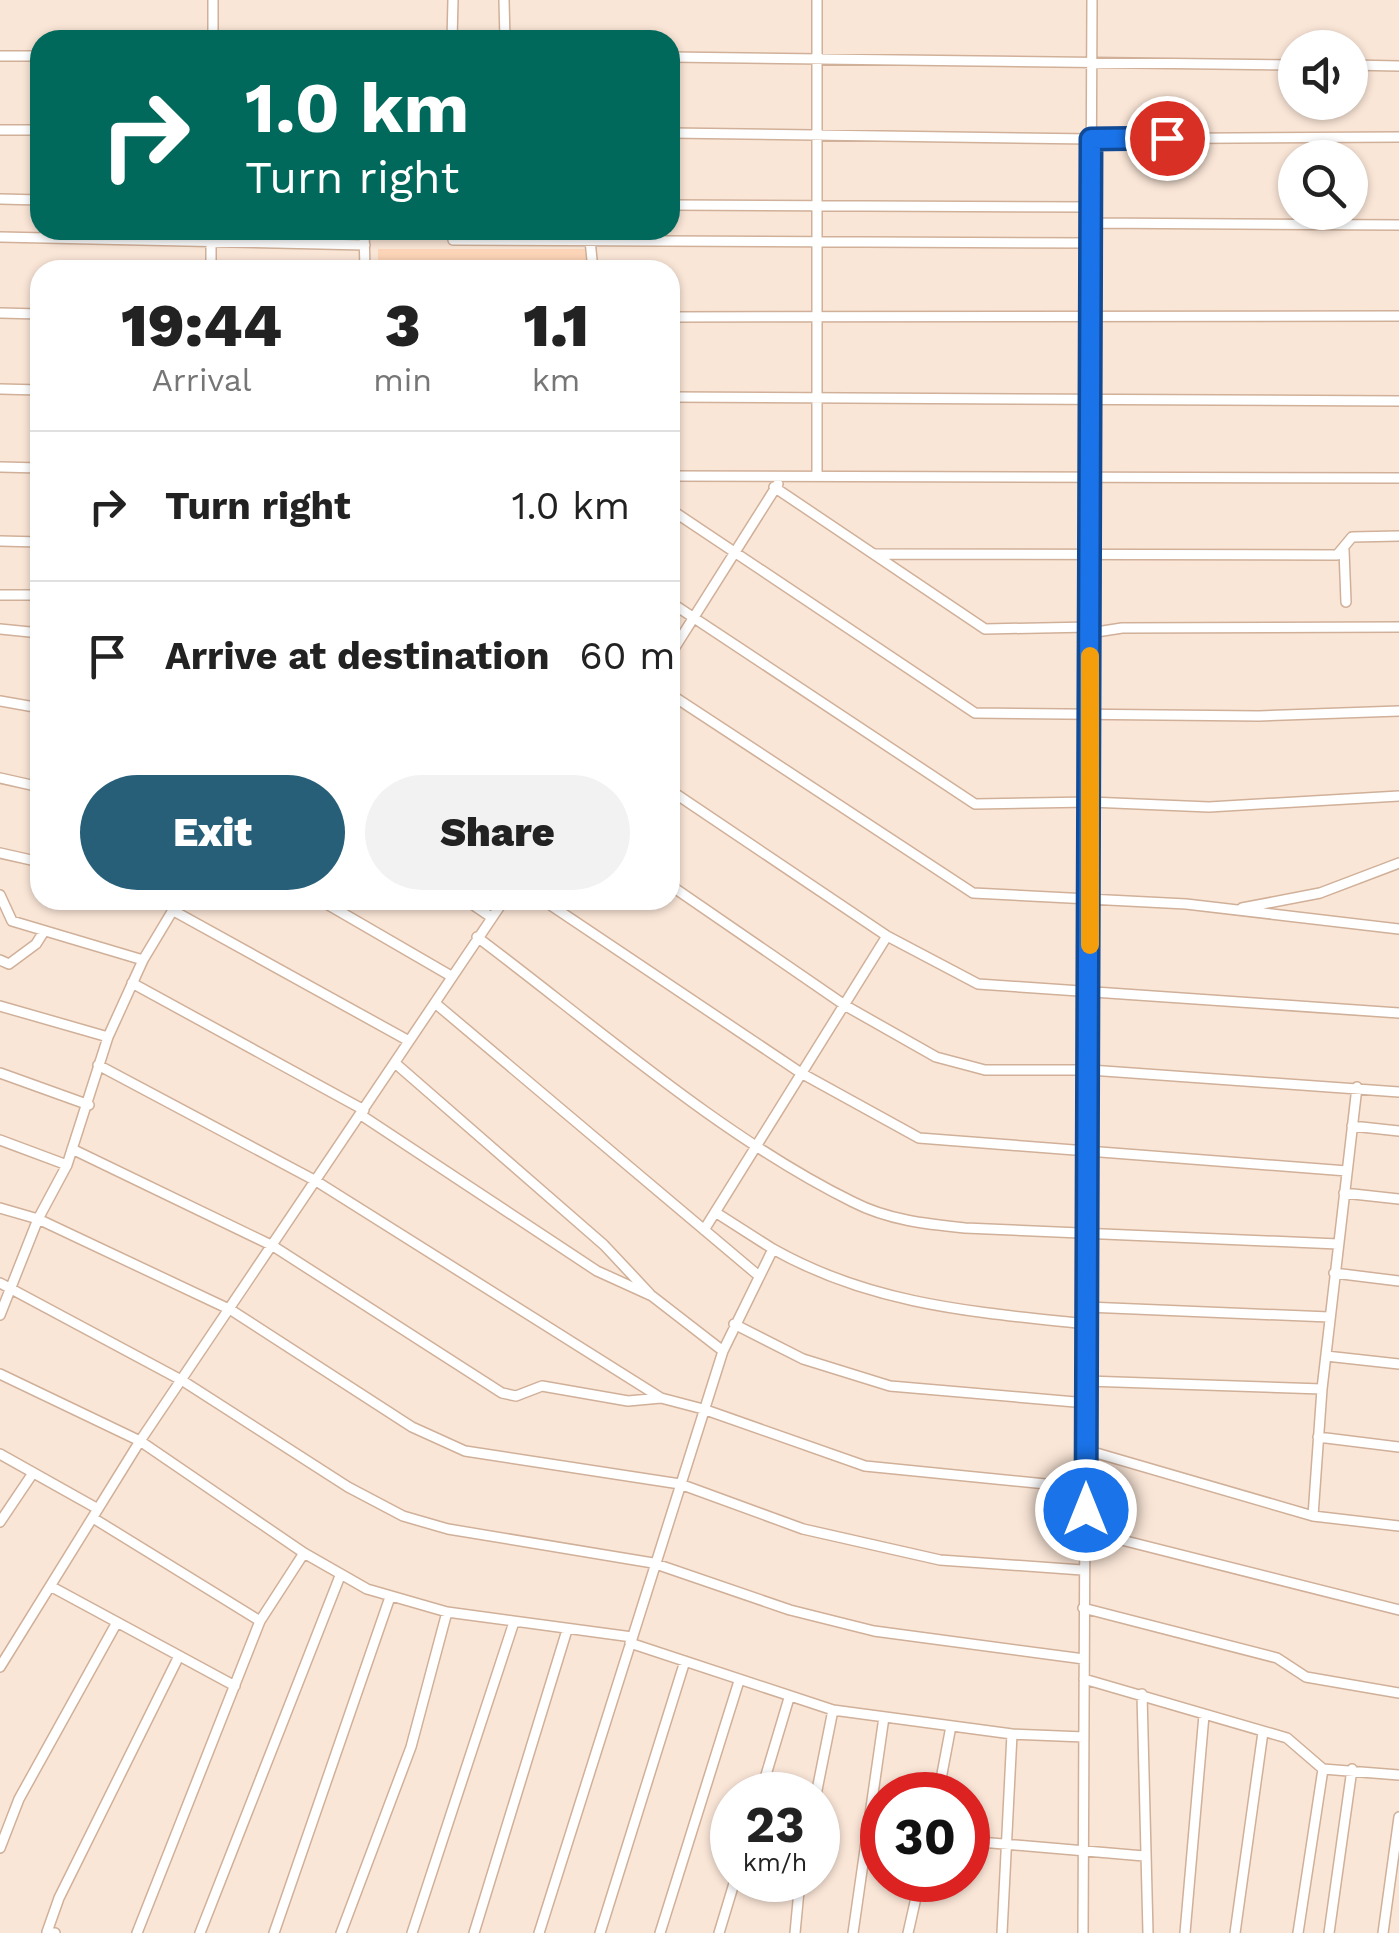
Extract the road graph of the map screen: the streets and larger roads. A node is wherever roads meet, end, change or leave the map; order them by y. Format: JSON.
{"nodes":[{"id":1,"x":213,"y":0,"type":"edge"},
{"id":2,"x":453,"y":0,"type":"edge"},
{"id":3,"x":504,"y":0,"type":"edge"},
{"id":4,"x":817,"y":0,"type":"edge"},
{"id":5,"x":1092,"y":0,"type":"edge"},
{"id":6,"x":212,"y":30,"type":"edge"},
{"id":7,"x":452,"y":30,"type":"edge"},
{"id":8,"x":505,"y":30,"type":"edge"},
{"id":9,"x":0,"y":56,"type":"edge"},
{"id":10,"x":30,"y":56,"type":"edge"},
{"id":11,"x":818,"y":57,"type":"junction"},
{"id":12,"x":680,"y":58,"type":"edge"},
{"id":13,"x":1092,"y":63,"type":"junction"},
{"id":14,"x":1278,"y":65,"type":"edge"},
{"id":15,"x":1368,"y":65,"type":"edge"},
{"id":16,"x":1399,"y":66,"type":"edge"},
{"id":17,"x":0,"y":130,"type":"edge"},
{"id":18,"x":30,"y":130,"type":"edge"},
{"id":19,"x":680,"y":133,"type":"edge"},
{"id":20,"x":816,"y":136,"type":"junction"},
{"id":21,"x":1399,"y":137,"type":"edge"},
{"id":22,"x":1091,"y":139,"type":"junction"},
{"id":23,"x":0,"y":199,"type":"edge"},
{"id":24,"x":30,"y":200,"type":"edge"},
{"id":25,"x":680,"y":205,"type":"edge"},
{"id":26,"x":817,"y":206,"type":"junction"},
{"id":27,"x":1091,"y":207,"type":"junction"},
{"id":28,"x":1091,"y":223,"type":"junction"},
{"id":29,"x":1399,"y":225,"type":"edge"},
{"id":30,"x":0,"y":237,"type":"edge"},
{"id":31,"x":30,"y":238,"type":"edge"},
{"id":32,"x":106,"y":240,"type":"edge"},
{"id":33,"x":365,"y":240,"type":"edge"},
{"id":34,"x":454,"y":240,"type":"edge"},
{"id":35,"x":590,"y":240,"type":"junction"},
{"id":36,"x":817,"y":242,"type":"junction"},
{"id":37,"x":211,"y":243,"type":"junction"},
{"id":38,"x":1091,"y":244,"type":"junction"},
{"id":39,"x":365,"y":245,"type":"junction"},
{"id":40,"x":210,"y":260,"type":"edge"},
{"id":41,"x":366,"y":260,"type":"edge"},
{"id":42,"x":592,"y":260,"type":"edge"},
{"id":43,"x":0,"y":314,"type":"edge"},
{"id":44,"x":30,"y":314,"type":"edge"},
{"id":45,"x":817,"y":316,"type":"junction"},
{"id":46,"x":1399,"y":316,"type":"edge"},
{"id":47,"x":680,"y":317,"type":"edge"},
{"id":48,"x":1091,"y":317,"type":"junction"},
{"id":49,"x":0,"y":389,"type":"edge"},
{"id":50,"x":30,"y":390,"type":"edge"},
{"id":51,"x":680,"y":397,"type":"edge"},
{"id":52,"x":815,"y":397,"type":"junction"},
{"id":53,"x":1090,"y":400,"type":"junction"},
{"id":54,"x":1399,"y":402,"type":"edge"},
{"id":55,"x":0,"y":467,"type":"edge"},
{"id":56,"x":30,"y":468,"type":"edge"},
{"id":57,"x":680,"y":476,"type":"edge"},
{"id":58,"x":786,"y":476,"type":"junction"},
{"id":59,"x":817,"y":476,"type":"junction"},
{"id":60,"x":1399,"y":478,"type":"edge"},
{"id":61,"x":1090,"y":479,"type":"junction"},
{"id":62,"x":774,"y":488,"type":"junction"},
{"id":63,"x":680,"y":516,"type":"edge"},
{"id":64,"x":1399,"y":536,"type":"edge"},
{"id":65,"x":0,"y":542,"type":"edge"},
{"id":66,"x":30,"y":542,"type":"edge"},
{"id":67,"x":1344,"y":550,"type":"junction"},
{"id":68,"x":1090,"y":552,"type":"junction"},
{"id":69,"x":732,"y":553,"type":"junction"},
{"id":70,"x":875,"y":554,"type":"junction"},
{"id":71,"x":0,"y":595,"type":"edge"},
{"id":72,"x":30,"y":595,"type":"edge"},
{"id":73,"x":1346,"y":602,"type":"dead end"},
{"id":74,"x":680,"y":609,"type":"edge"},
{"id":75,"x":694,"y":618,"type":"junction"},
{"id":76,"x":1399,"y":627,"type":"edge"},
{"id":77,"x":0,"y":630,"type":"edge"},
{"id":78,"x":1090,"y":630,"type":"junction"},
{"id":79,"x":30,"y":632,"type":"edge"},
{"id":80,"x":680,"y":640,"type":"edge"},
{"id":81,"x":0,"y":701,"type":"edge"},
{"id":82,"x":680,"y":701,"type":"edge"},
{"id":83,"x":30,"y":706,"type":"edge"},
{"id":84,"x":1399,"y":711,"type":"edge"},
{"id":85,"x":1090,"y":713,"type":"junction"},
{"id":86,"x":0,"y":778,"type":"edge"},
{"id":87,"x":30,"y":785,"type":"edge"},
{"id":88,"x":1399,"y":796,"type":"edge"},
{"id":89,"x":680,"y":797,"type":"edge"},
{"id":90,"x":1090,"y":802,"type":"junction"},
{"id":91,"x":0,"y":853,"type":"edge"},
{"id":92,"x":30,"y":860,"type":"edge"},
{"id":93,"x":1399,"y":862,"type":"edge"},
{"id":94,"x":680,"y":892,"type":"edge"},
{"id":95,"x":0,"y":896,"type":"edge"},
{"id":96,"x":1090,"y":900,"type":"junction"},
{"id":97,"x":172,"y":910,"type":"edge"},
{"id":98,"x":184,"y":910,"type":"edge"},
{"id":99,"x":337,"y":910,"type":"edge"},
{"id":100,"x":481,"y":910,"type":"edge"},
{"id":101,"x":497,"y":910,"type":"edge"},
{"id":102,"x":558,"y":910,"type":"edge"},
{"id":103,"x":1230,"y":910,"type":"junction"},
{"id":104,"x":492,"y":917,"type":"junction"},
{"id":105,"x":1399,"y":929,"type":"edge"},
{"id":106,"x":43,"y":933,"type":"junction"},
{"id":107,"x":887,"y":936,"type":"junction"},
{"id":108,"x":477,"y":937,"type":"junction"},
{"id":109,"x":0,"y":960,"type":"edge"},
{"id":110,"x":143,"y":960,"type":"junction"},
{"id":111,"x":451,"y":976,"type":"junction"},
{"id":112,"x":132,"y":982,"type":"junction"},
{"id":113,"x":1090,"y":990,"type":"junction"},
{"id":114,"x":435,"y":1003,"type":"junction"},
{"id":115,"x":0,"y":1006,"type":"edge"},
{"id":116,"x":846,"y":1006,"type":"junction"},
{"id":117,"x":1399,"y":1013,"type":"edge"},
{"id":118,"x":108,"y":1037,"type":"junction"},
{"id":119,"x":409,"y":1041,"type":"junction"},
{"id":120,"x":395,"y":1063,"type":"junction"},
{"id":121,"x":98,"y":1065,"type":"junction"},
{"id":122,"x":1090,"y":1070,"type":"junction"},
{"id":123,"x":801,"y":1073,"type":"junction"},
{"id":124,"x":0,"y":1074,"type":"edge"},
{"id":125,"x":1357,"y":1088,"type":"junction"},
{"id":126,"x":1399,"y":1092,"type":"edge"},
{"id":127,"x":89,"y":1105,"type":"junction"},
{"id":128,"x":362,"y":1113,"type":"junction"},
{"id":129,"x":1352,"y":1126,"type":"junction"},
{"id":130,"x":1399,"y":1132,"type":"edge"},
{"id":131,"x":0,"y":1140,"type":"edge"},
{"id":132,"x":755,"y":1145,"type":"junction"},
{"id":133,"x":72,"y":1149,"type":"junction"},
{"id":134,"x":1090,"y":1152,"type":"junction"},
{"id":135,"x":67,"y":1165,"type":"junction"},
{"id":136,"x":1347,"y":1171,"type":"junction"},
{"id":137,"x":316,"y":1181,"type":"junction"},
{"id":138,"x":1344,"y":1193,"type":"junction"},
{"id":139,"x":1399,"y":1199,"type":"edge"},
{"id":140,"x":0,"y":1208,"type":"edge"},
{"id":141,"x":715,"y":1212,"type":"junction"},
{"id":142,"x":38,"y":1220,"type":"junction"},
{"id":143,"x":704,"y":1230,"type":"junction"},
{"id":144,"x":1087,"y":1233,"type":"junction"},
{"id":145,"x":1338,"y":1244,"type":"junction"},
{"id":146,"x":272,"y":1246,"type":"junction"},
{"id":147,"x":773,"y":1250,"type":"junction"},
{"id":148,"x":1334,"y":1273,"type":"junction"},
{"id":149,"x":758,"y":1276,"type":"junction"},
{"id":150,"x":1399,"y":1281,"type":"edge"},
{"id":151,"x":5,"y":1285,"type":"edge"},
{"id":152,"x":652,"y":1296,"type":"junction"},
{"id":153,"x":1087,"y":1307,"type":"junction"},
{"id":154,"x":231,"y":1310,"type":"junction"},
{"id":155,"x":0,"y":1316,"type":"edge"},
{"id":156,"x":1329,"y":1317,"type":"junction"},
{"id":157,"x":734,"y":1324,"type":"junction"},
{"id":158,"x":1086,"y":1324,"type":"junction"},
{"id":159,"x":723,"y":1352,"type":"junction"},
{"id":160,"x":1326,"y":1356,"type":"junction"},
{"id":161,"x":1399,"y":1364,"type":"edge"},
{"id":162,"x":0,"y":1374,"type":"edge"},
{"id":163,"x":183,"y":1381,"type":"junction"},
{"id":164,"x":1086,"y":1381,"type":"junction"},
{"id":165,"x":1322,"y":1389,"type":"junction"},
{"id":166,"x":661,"y":1398,"type":"junction"},
{"id":167,"x":1087,"y":1403,"type":"junction"},
{"id":168,"x":704,"y":1409,"type":"junction"},
{"id":169,"x":1318,"y":1436,"type":"junction"},
{"id":170,"x":140,"y":1441,"type":"junction"},
{"id":171,"x":1399,"y":1447,"type":"edge"},
{"id":172,"x":1086,"y":1450,"type":"junction"},
{"id":173,"x":0,"y":1454,"type":"edge"},
{"id":174,"x":33,"y":1473,"type":"junction"},
{"id":175,"x":680,"y":1484,"type":"junction"},
{"id":176,"x":1086,"y":1488,"type":"junction"},
{"id":177,"x":96,"y":1513,"type":"junction"},
{"id":178,"x":1313,"y":1516,"type":"junction"},
{"id":179,"x":0,"y":1522,"type":"edge"},
{"id":180,"x":1399,"y":1526,"type":"edge"},
{"id":181,"x":1086,"y":1531,"type":"junction"},
{"id":182,"x":304,"y":1553,"type":"junction"},
{"id":183,"x":653,"y":1563,"type":"junction"},
{"id":184,"x":1082,"y":1570,"type":"junction"},
{"id":185,"x":340,"y":1576,"type":"junction"},
{"id":186,"x":52,"y":1587,"type":"junction"},
{"id":187,"x":390,"y":1598,"type":"junction"},
{"id":188,"x":1083,"y":1608,"type":"junction"},
{"id":189,"x":1399,"y":1610,"type":"edge"},
{"id":190,"x":447,"y":1612,"type":"junction"},
{"id":191,"x":260,"y":1620,"type":"junction"},
{"id":192,"x":514,"y":1622,"type":"junction"},
{"id":193,"x":116,"y":1624,"type":"junction"},
{"id":194,"x":567,"y":1630,"type":"junction"},
{"id":195,"x":631,"y":1640,"type":"junction"},
{"id":196,"x":178,"y":1658,"type":"junction"},
{"id":197,"x":1084,"y":1659,"type":"junction"},
{"id":198,"x":685,"y":1661,"type":"junction"},
{"id":199,"x":0,"y":1667,"type":"edge"},
{"id":200,"x":1084,"y":1679,"type":"junction"},
{"id":201,"x":739,"y":1681,"type":"junction"},
{"id":202,"x":235,"y":1686,"type":"junction"},
{"id":203,"x":1399,"y":1693,"type":"edge"},
{"id":204,"x":1142,"y":1694,"type":"junction"},
{"id":205,"x":789,"y":1698,"type":"junction"},
{"id":206,"x":833,"y":1710,"type":"junction"},
{"id":207,"x":1204,"y":1715,"type":"junction"},
{"id":208,"x":884,"y":1717,"type":"junction"},
{"id":209,"x":951,"y":1726,"type":"junction"},
{"id":210,"x":1263,"y":1732,"type":"junction"},
{"id":211,"x":1012,"y":1734,"type":"junction"},
{"id":212,"x":1084,"y":1736,"type":"junction"},
{"id":213,"x":1323,"y":1769,"type":"junction"},
{"id":214,"x":1352,"y":1769,"type":"junction"},
{"id":215,"x":767,"y":1772,"type":"edge"},
{"id":216,"x":821,"y":1772,"type":"edge"},
{"id":217,"x":942,"y":1772,"type":"edge"},
{"id":218,"x":1399,"y":1775,"type":"edge"},
{"id":219,"x":1399,"y":1816,"type":"edge"},
{"id":220,"x":990,"y":1844,"type":"edge"},
{"id":221,"x":1006,"y":1846,"type":"junction"},
{"id":222,"x":0,"y":1848,"type":"edge"},
{"id":223,"x":1082,"y":1854,"type":"junction"},
{"id":224,"x":1144,"y":1856,"type":"junction"},
{"id":225,"x":728,"y":1902,"type":"edge"},
{"id":226,"x":798,"y":1902,"type":"edge"},
{"id":227,"x":915,"y":1902,"type":"edge"},
{"id":228,"x":49,"y":1933,"type":"edge"},
{"id":229,"x":138,"y":1933,"type":"edge"},
{"id":230,"x":200,"y":1933,"type":"edge"},
{"id":231,"x":274,"y":1933,"type":"edge"},
{"id":232,"x":341,"y":1933,"type":"edge"},
{"id":233,"x":412,"y":1933,"type":"edge"},
{"id":234,"x":474,"y":1933,"type":"edge"},
{"id":235,"x":539,"y":1933,"type":"edge"},
{"id":236,"x":600,"y":1933,"type":"edge"},
{"id":237,"x":660,"y":1933,"type":"edge"},
{"id":238,"x":719,"y":1933,"type":"edge"},
{"id":239,"x":795,"y":1933,"type":"edge"},
{"id":240,"x":853,"y":1933,"type":"edge"},
{"id":241,"x":908,"y":1933,"type":"edge"},
{"id":242,"x":1002,"y":1933,"type":"edge"},
{"id":243,"x":1083,"y":1933,"type":"edge"},
{"id":244,"x":1148,"y":1933,"type":"edge"},
{"id":245,"x":1184,"y":1933,"type":"edge"},
{"id":246,"x":1234,"y":1933,"type":"edge"},
{"id":247,"x":1298,"y":1933,"type":"edge"},
{"id":248,"x":1329,"y":1933,"type":"edge"},
{"id":249,"x":1382,"y":1933,"type":"edge"}],
"edges":[{"from":1,"to":6,"type":"street"},
{"from":2,"to":7,"type":"street"},
{"from":3,"to":8,"type":"street"},
{"from":4,"to":11,"type":"street"},
{"from":5,"to":13,"type":"street"},
{"from":9,"to":10,"type":"street"},
{"from":11,"to":12,"type":"street"},
{"from":11,"to":13,"type":"street"},
{"from":11,"to":20,"type":"street"},
{"from":13,"to":14,"type":"street"},
{"from":13,"to":22,"type":"street"},
{"from":15,"to":16,"type":"street"},
{"from":17,"to":18,"type":"street"},
{"from":19,"to":20,"type":"street"},
{"from":20,"to":22,"type":"street"},
{"from":20,"to":26,"type":"street"},
{"from":21,"to":22,"type":"street"},
{"from":22,"to":27,"type":"street"},
{"from":23,"to":24,"type":"street"},
{"from":25,"to":26,"type":"street"},
{"from":26,"to":27,"type":"street"},
{"from":26,"to":36,"type":"street"},
{"from":27,"to":28,"type":"street"},
{"from":28,"to":29,"type":"street"},
{"from":28,"to":38,"type":"street"},
{"from":30,"to":31,"type":"street"},
{"from":32,"to":37,"type":"street"},
{"from":33,"to":39,"type":"street"},
{"from":34,"to":35,"type":"street"},
{"from":35,"to":36,"type":"street"},
{"from":35,"to":42,"type":"street"},
{"from":36,"to":38,"type":"street"},
{"from":36,"to":45,"type":"street"},
{"from":37,"to":39,"type":"street"},
{"from":37,"to":40,"type":"street"},
{"from":38,"to":48,"type":"street"},
{"from":39,"to":41,"type":"street"},
{"from":43,"to":44,"type":"street"},
{"from":45,"to":47,"type":"street"},
{"from":45,"to":48,"type":"street"},
{"from":45,"to":52,"type":"street"},
{"from":46,"to":48,"type":"street"},
{"from":48,"to":53,"type":"street"},
{"from":49,"to":50,"type":"street"},
{"from":51,"to":52,"type":"street"},
{"from":52,"to":53,"type":"street"},
{"from":52,"to":59,"type":"street"},
{"from":53,"to":54,"type":"street"},
{"from":53,"to":61,"type":"street"},
{"from":55,"to":56,"type":"street"},
{"from":57,"to":58,"type":"street"},
{"from":58,"to":59,"type":"street"},
{"from":58,"to":62,"type":"street"},
{"from":59,"to":61,"type":"street"},
{"from":60,"to":61,"type":"street"},
{"from":61,"to":68,"type":"street"},
{"from":62,"to":69,"type":"street"},
{"from":62,"to":70,"type":"street"},
{"from":63,"to":69,"type":"street"},
{"from":64,"to":67,"type":"street"},
{"from":65,"to":66,"type":"street"},
{"from":67,"to":68,"type":"street"},
{"from":67,"to":73,"type":"street"},
{"from":68,"to":70,"type":"street"},
{"from":68,"to":78,"type":"street"},
{"from":69,"to":75,"type":"street"},
{"from":69,"to":85,"type":"street"},
{"from":70,"to":78,"type":"street"},
{"from":71,"to":72,"type":"street"},
{"from":74,"to":75,"type":"street"},
{"from":75,"to":80,"type":"street"},
{"from":75,"to":90,"type":"street"},
{"from":76,"to":78,"type":"street"},
{"from":77,"to":79,"type":"street"},
{"from":78,"to":85,"type":"street"},
{"from":81,"to":83,"type":"street"},
{"from":82,"to":96,"type":"street"},
{"from":84,"to":85,"type":"street"},
{"from":85,"to":90,"type":"street"},
{"from":86,"to":87,"type":"street"},
{"from":88,"to":90,"type":"street"},
{"from":89,"to":107,"type":"street"},
{"from":90,"to":96,"type":"street"},
{"from":91,"to":92,"type":"street"},
{"from":93,"to":103,"type":"street"},
{"from":94,"to":116,"type":"street"},
{"from":95,"to":106,"type":"street"},
{"from":96,"to":103,"type":"street"},
{"from":96,"to":113,"type":"street"},
{"from":97,"to":110,"type":"street"},
{"from":98,"to":119,"type":"street"},
{"from":99,"to":111,"type":"street"},
{"from":100,"to":104,"type":"street"},
{"from":101,"to":104,"type":"street"},
{"from":102,"to":123,"type":"street"},
{"from":103,"to":105,"type":"street"},
{"from":104,"to":108,"type":"street"},
{"from":106,"to":109,"type":"street"},
{"from":106,"to":110,"type":"street"},
{"from":107,"to":113,"type":"street"},
{"from":107,"to":116,"type":"street"},
{"from":108,"to":111,"type":"street"},
{"from":108,"to":132,"type":"street"},
{"from":110,"to":112,"type":"street"},
{"from":111,"to":114,"type":"street"},
{"from":112,"to":118,"type":"street"},
{"from":112,"to":128,"type":"street"},
{"from":113,"to":117,"type":"street"},
{"from":113,"to":122,"type":"street"},
{"from":114,"to":119,"type":"street"},
{"from":114,"to":143,"type":"street"},
{"from":115,"to":118,"type":"street"},
{"from":116,"to":122,"type":"street"},
{"from":116,"to":123,"type":"street"},
{"from":118,"to":121,"type":"street"},
{"from":119,"to":120,"type":"street"},
{"from":120,"to":128,"type":"street"},
{"from":120,"to":152,"type":"street"},
{"from":121,"to":127,"type":"street"},
{"from":121,"to":137,"type":"street"},
{"from":122,"to":125,"type":"street"},
{"from":122,"to":134,"type":"street"},
{"from":123,"to":132,"type":"street"},
{"from":123,"to":134,"type":"street"},
{"from":124,"to":127,"type":"street"},
{"from":125,"to":126,"type":"street"},
{"from":125,"to":129,"type":"street"},
{"from":127,"to":133,"type":"street"},
{"from":128,"to":137,"type":"street"},
{"from":128,"to":152,"type":"street"},
{"from":129,"to":130,"type":"street"},
{"from":129,"to":136,"type":"street"},
{"from":131,"to":135,"type":"street"},
{"from":132,"to":141,"type":"street"},
{"from":132,"to":144,"type":"street"},
{"from":133,"to":135,"type":"street"},
{"from":133,"to":146,"type":"street"},
{"from":134,"to":136,"type":"street"},
{"from":134,"to":144,"type":"street"},
{"from":135,"to":142,"type":"street"},
{"from":136,"to":138,"type":"street"},
{"from":137,"to":146,"type":"street"},
{"from":137,"to":166,"type":"street"},
{"from":138,"to":139,"type":"street"},
{"from":138,"to":145,"type":"street"},
{"from":140,"to":142,"type":"street"},
{"from":141,"to":143,"type":"street"},
{"from":141,"to":147,"type":"street"},
{"from":142,"to":151,"type":"street"},
{"from":142,"to":154,"type":"street"},
{"from":143,"to":149,"type":"street"},
{"from":144,"to":145,"type":"street"},
{"from":144,"to":153,"type":"street"},
{"from":145,"to":148,"type":"street"},
{"from":146,"to":154,"type":"street"},
{"from":146,"to":166,"type":"street"},
{"from":147,"to":149,"type":"street"},
{"from":147,"to":158,"type":"street"},
{"from":148,"to":150,"type":"street"},
{"from":148,"to":156,"type":"street"},
{"from":149,"to":157,"type":"street"},
{"from":151,"to":155,"type":"street"},
{"from":151,"to":163,"type":"street"},
{"from":152,"to":159,"type":"street"},
{"from":153,"to":156,"type":"street"},
{"from":153,"to":158,"type":"street"},
{"from":154,"to":163,"type":"street"},
{"from":154,"to":175,"type":"street"},
{"from":156,"to":160,"type":"street"},
{"from":157,"to":159,"type":"street"},
{"from":157,"to":167,"type":"street"},
{"from":158,"to":164,"type":"street"},
{"from":159,"to":168,"type":"street"},
{"from":160,"to":161,"type":"street"},
{"from":160,"to":165,"type":"street"},
{"from":162,"to":170,"type":"street"},
{"from":163,"to":170,"type":"street"},
{"from":163,"to":183,"type":"street"},
{"from":164,"to":165,"type":"street"},
{"from":164,"to":167,"type":"street"},
{"from":165,"to":169,"type":"street"},
{"from":166,"to":168,"type":"street"},
{"from":167,"to":172,"type":"street"},
{"from":168,"to":175,"type":"street"},
{"from":168,"to":176,"type":"street"},
{"from":169,"to":171,"type":"street"},
{"from":169,"to":178,"type":"street"},
{"from":170,"to":177,"type":"street"},
{"from":170,"to":182,"type":"street"},
{"from":172,"to":176,"type":"street"},
{"from":172,"to":178,"type":"street"},
{"from":173,"to":174,"type":"street"},
{"from":174,"to":177,"type":"street"},
{"from":174,"to":179,"type":"street"},
{"from":175,"to":183,"type":"street"},
{"from":175,"to":184,"type":"street"},
{"from":176,"to":181,"type":"street"},
{"from":177,"to":186,"type":"street"},
{"from":177,"to":191,"type":"street"},
{"from":178,"to":180,"type":"street"},
{"from":181,"to":184,"type":"street"},
{"from":181,"to":189,"type":"street"},
{"from":182,"to":185,"type":"street"},
{"from":182,"to":191,"type":"street"},
{"from":183,"to":195,"type":"street"},
{"from":183,"to":197,"type":"street"},
{"from":184,"to":188,"type":"street"},
{"from":185,"to":187,"type":"street"},
{"from":185,"to":230,"type":"street"},
{"from":186,"to":193,"type":"street"},
{"from":186,"to":199,"type":"street"},
{"from":187,"to":190,"type":"street"},
{"from":187,"to":231,"type":"street"},
{"from":188,"to":197,"type":"street"},
{"from":188,"to":203,"type":"street"},
{"from":190,"to":192,"type":"street"},
{"from":190,"to":232,"type":"street"},
{"from":191,"to":202,"type":"street"},
{"from":192,"to":194,"type":"street"},
{"from":192,"to":233,"type":"street"},
{"from":193,"to":196,"type":"street"},
{"from":193,"to":222,"type":"street"},
{"from":194,"to":195,"type":"street"},
{"from":194,"to":234,"type":"street"},
{"from":195,"to":198,"type":"street"},
{"from":195,"to":235,"type":"street"},
{"from":196,"to":202,"type":"street"},
{"from":196,"to":228,"type":"street"},
{"from":197,"to":200,"type":"street"},
{"from":198,"to":201,"type":"street"},
{"from":198,"to":236,"type":"street"},
{"from":200,"to":204,"type":"street"},
{"from":200,"to":212,"type":"street"},
{"from":201,"to":205,"type":"street"},
{"from":201,"to":237,"type":"street"},
{"from":202,"to":229,"type":"street"},
{"from":204,"to":207,"type":"street"},
{"from":204,"to":224,"type":"street"},
{"from":205,"to":206,"type":"street"},
{"from":205,"to":215,"type":"street"},
{"from":206,"to":208,"type":"street"},
{"from":206,"to":216,"type":"street"},
{"from":207,"to":210,"type":"street"},
{"from":207,"to":245,"type":"street"},
{"from":208,"to":209,"type":"street"},
{"from":208,"to":240,"type":"street"},
{"from":209,"to":211,"type":"street"},
{"from":209,"to":217,"type":"street"},
{"from":210,"to":213,"type":"street"},
{"from":210,"to":246,"type":"street"},
{"from":211,"to":212,"type":"street"},
{"from":211,"to":221,"type":"street"},
{"from":212,"to":223,"type":"street"},
{"from":213,"to":214,"type":"street"},
{"from":213,"to":247,"type":"street"},
{"from":214,"to":218,"type":"street"},
{"from":214,"to":248,"type":"street"},
{"from":219,"to":249,"type":"street"},
{"from":220,"to":221,"type":"street"},
{"from":221,"to":223,"type":"street"},
{"from":221,"to":242,"type":"street"},
{"from":223,"to":224,"type":"street"},
{"from":223,"to":243,"type":"street"},
{"from":224,"to":244,"type":"street"},
{"from":225,"to":238,"type":"street"},
{"from":226,"to":239,"type":"street"},
{"from":227,"to":241,"type":"street"}]}
